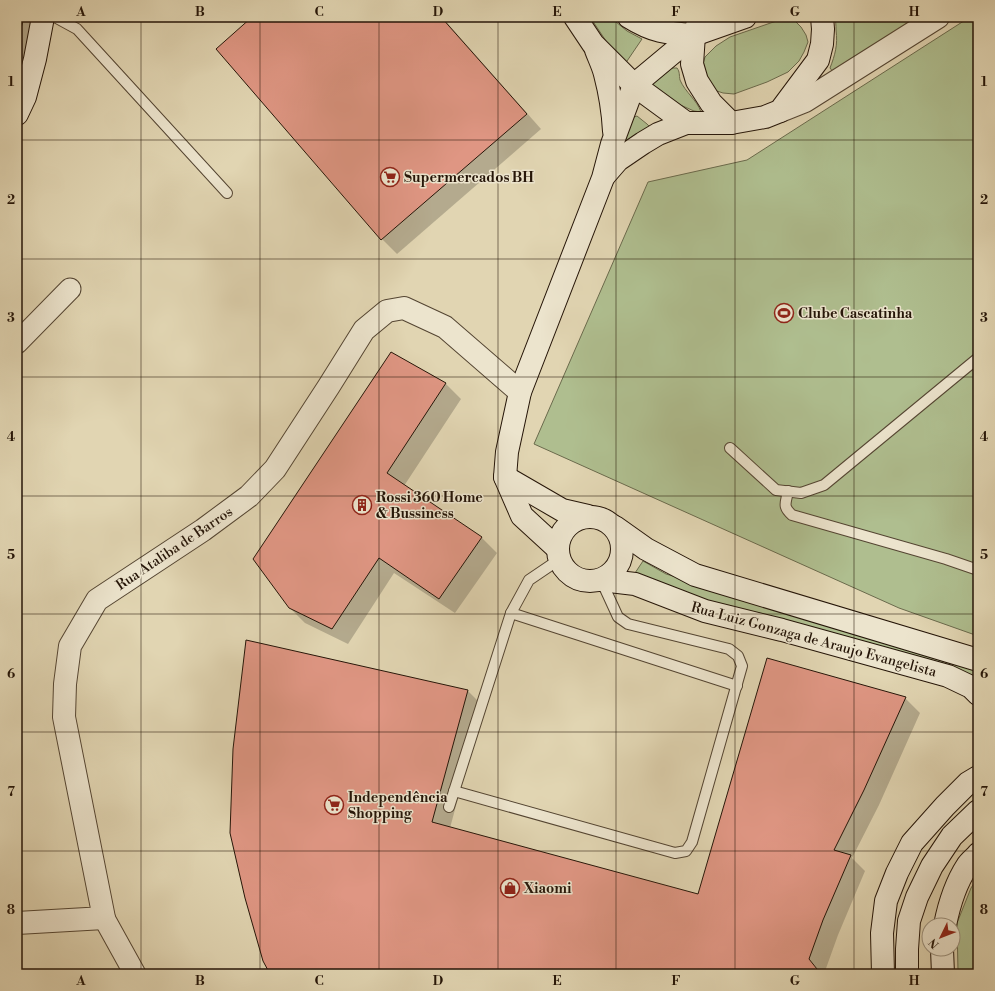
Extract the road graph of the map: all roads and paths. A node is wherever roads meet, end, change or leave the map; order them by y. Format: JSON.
{"nodes":[{"id":1,"x":55,"y":17,"type":"edge"},
{"id":2,"x":575,"y":17,"type":"edge"},
{"id":3,"x":629,"y":17,"type":"edge"},
{"id":4,"x":745,"y":17,"type":"edge"},
{"id":5,"x":822,"y":17,"type":"edge"},
{"id":6,"x":938,"y":17,"type":"edge"},
{"id":7,"x":44,"y":23,"type":"edge"},
{"id":8,"x":697,"y":26,"type":"edge"},
{"id":9,"x":593,"y":44,"type":"junction"},
{"id":10,"x":634,"y":85,"type":"junction"},
{"id":11,"x":780,"y":111,"type":"junction"},
{"id":12,"x":17,"y":114,"type":"edge"},
{"id":13,"x":686,"y":123,"type":"junction"},
{"id":14,"x":731,"y":123,"type":"junction"},
{"id":15,"x":615,"y":136,"type":"junction"},
{"id":16,"x":603,"y":178,"type":"junction"},
{"id":17,"x":227,"y":193,"type":"dead end"},
{"id":18,"x":70,"y":289,"type":"dead end"},
{"id":19,"x":17,"y":343,"type":"edge"},
{"id":20,"x":978,"y":358,"type":"edge"},
{"id":21,"x":520,"y":392,"type":"junction"},
{"id":22,"x":730,"y":448,"type":"dead end"},
{"id":23,"x":506,"y":477,"type":"junction"},
{"id":24,"x":788,"y":491,"type":"junction"},
{"id":25,"x":588,"y":516,"type":"junction"},
{"id":26,"x":615,"y":527,"type":"junction"},
{"id":27,"x":559,"y":554,"type":"junction"},
{"id":28,"x":978,"y":570,"type":"edge"},
{"id":29,"x":601,"y":580,"type":"junction"},
{"id":30,"x":511,"y":613,"type":"junction"},
{"id":31,"x":978,"y":660,"type":"edge"},
{"id":32,"x":737,"y":686,"type":"junction"},
{"id":33,"x":978,"y":694,"type":"edge"},
{"id":34,"x":978,"y":777,"type":"edge"},
{"id":35,"x":454,"y":792,"type":"junction"},
{"id":36,"x":449,"y":807,"type":"dead end"},
{"id":37,"x":978,"y":811,"type":"edge"},
{"id":38,"x":978,"y":854,"type":"edge"},
{"id":39,"x":947,"y":917,"type":"edge"},
{"id":40,"x":104,"y":918,"type":"junction"},
{"id":41,"x":17,"y":923,"type":"edge"},
{"id":42,"x":942,"y":957,"type":"edge"},
{"id":43,"x":135,"y":974,"type":"edge"},
{"id":44,"x":883,"y":974,"type":"edge"},
{"id":45,"x":907,"y":974,"type":"edge"},
{"id":46,"x":943,"y":974,"type":"edge"}],
"edges":[{"from":1,"to":17,"type":"lane"},
{"from":2,"to":9,"type":"main road"},
{"from":3,"to":8,"type":"main road"},
{"from":4,"to":8,"type":"main road"},
{"from":5,"to":11,"type":"main road"},
{"from":6,"to":11,"type":"main road"},
{"from":7,"to":12,"type":"main road"},
{"from":8,"to":10,"type":"main road"},
{"from":8,"to":14,"type":"main road"},
{"from":9,"to":10,"type":"main road"},
{"from":9,"to":15,"type":"main road"},
{"from":10,"to":13,"type":"main road"},
{"from":10,"to":15,"type":"main road"},
{"from":11,"to":14,"type":"main road"},
{"from":13,"to":14,"type":"main road"},
{"from":13,"to":16,"type":"main road"},
{"from":15,"to":16,"type":"main road"},
{"from":16,"to":21,"type":"main road"},
{"from":18,"to":19,"type":"street"},
{"from":20,"to":24,"type":"lane"},
{"from":21,"to":23,"type":"main road"},
{"from":21,"to":40,"type":"main road","name":"Rua Ataliba de Barros"},
{"from":22,"to":24,"type":"lane"},
{"from":23,"to":25,"type":"main road"},
{"from":23,"to":27,"type":"main road"},
{"from":24,"to":28,"type":"lane"},
{"from":25,"to":26,"type":"main road"},
{"from":25,"to":27,"type":"main road"},
{"from":26,"to":29,"type":"main road"},
{"from":26,"to":31,"type":"main road","name":"Rua Luiz Gonzaga de Araujo Evangelista"},
{"from":27,"to":29,"type":"main road"},
{"from":27,"to":30,"type":"lane"},
{"from":29,"to":32,"type":"lane"},
{"from":29,"to":33,"type":"main road","name":"Rua Luiz Gonzaga de Araujo Evangelista"},
{"from":30,"to":32,"type":"lane"},
{"from":30,"to":35,"type":"lane"},
{"from":32,"to":35,"type":"lane"},
{"from":34,"to":44,"type":"main road"},
{"from":35,"to":36,"type":"lane"},
{"from":37,"to":45,"type":"main road"},
{"from":38,"to":39,"type":"main road"},
{"from":40,"to":41,"type":"main road"},
{"from":40,"to":43,"type":"street","name":"Rua Ataliba de Barros"},
{"from":42,"to":46,"type":"main road"}]}
